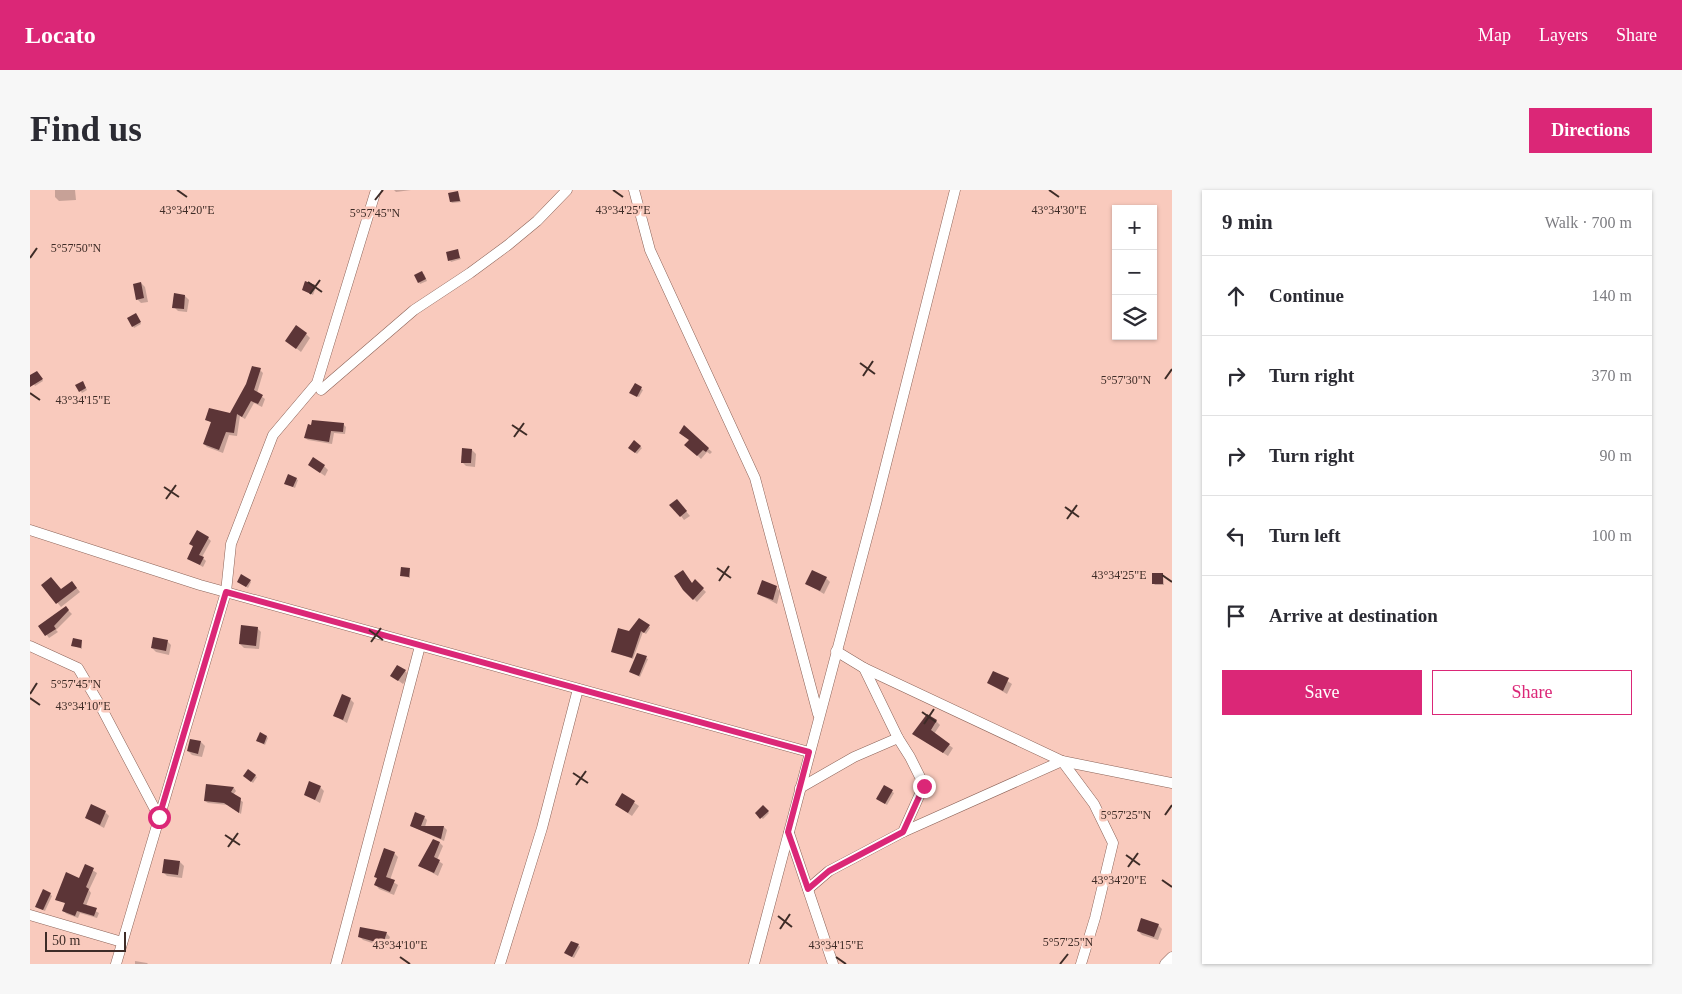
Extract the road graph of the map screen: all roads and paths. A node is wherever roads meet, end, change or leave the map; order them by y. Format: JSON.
{"nodes":[{"id":1,"x":376,"y":190,"type":"edge"},
{"id":2,"x":567,"y":190,"type":"edge"},
{"id":3,"x":634,"y":190,"type":"edge"},
{"id":4,"x":955,"y":190,"type":"edge"},
{"id":5,"x":321,"y":390,"type":"dead end"},
{"id":6,"x":30,"y":530,"type":"edge"},
{"id":7,"x":226,"y":592,"type":"junction"},
{"id":8,"x":30,"y":646,"type":"edge"},
{"id":9,"x":420,"y":646,"type":"junction"},
{"id":10,"x":836,"y":651,"type":"junction"},
{"id":11,"x":864,"y":668,"type":"junction"},
{"id":12,"x":578,"y":689,"type":"junction"},
{"id":13,"x":819,"y":715,"type":"junction"},
{"id":14,"x":898,"y":738,"type":"junction"},
{"id":15,"x":809,"y":752,"type":"junction"},
{"id":16,"x":1062,"y":761,"type":"junction"},
{"id":17,"x":1172,"y":783,"type":"edge"},
{"id":18,"x":800,"y":788,"type":"junction"},
{"id":19,"x":159,"y":817,"type":"junction"},
{"id":20,"x":788,"y":832,"type":"junction"},
{"id":21,"x":903,"y":832,"type":"junction"},
{"id":22,"x":808,"y":889,"type":"junction"},
{"id":23,"x":30,"y":915,"type":"edge"},
{"id":24,"x":122,"y":942,"type":"junction"},
{"id":25,"x":1172,"y":957,"type":"edge"},
{"id":26,"x":116,"y":964,"type":"edge"},
{"id":27,"x":336,"y":964,"type":"edge"},
{"id":28,"x":500,"y":964,"type":"edge"},
{"id":29,"x":754,"y":964,"type":"edge"},
{"id":30,"x":833,"y":964,"type":"edge"},
{"id":31,"x":1081,"y":964,"type":"edge"},
{"id":32,"x":1164,"y":964,"type":"edge"}],
"edges":[{"from":1,"to":7,"type":"street"},
{"from":2,"to":5,"type":"street"},
{"from":3,"to":13,"type":"street"},
{"from":4,"to":10,"type":"street"},
{"from":6,"to":7,"type":"street"},
{"from":7,"to":9,"type":"street"},
{"from":7,"to":19,"type":"street"},
{"from":8,"to":19,"type":"street"},
{"from":9,"to":12,"type":"street"},
{"from":9,"to":27,"type":"street"},
{"from":10,"to":11,"type":"street"},
{"from":10,"to":13,"type":"street"},
{"from":11,"to":14,"type":"street"},
{"from":11,"to":16,"type":"street"},
{"from":12,"to":15,"type":"street"},
{"from":12,"to":28,"type":"street"},
{"from":13,"to":15,"type":"street"},
{"from":14,"to":18,"type":"street"},
{"from":14,"to":21,"type":"street"},
{"from":15,"to":18,"type":"street"},
{"from":16,"to":17,"type":"street"},
{"from":16,"to":21,"type":"street"},
{"from":16,"to":31,"type":"street"},
{"from":18,"to":20,"type":"street"},
{"from":19,"to":24,"type":"street"},
{"from":20,"to":22,"type":"street"},
{"from":20,"to":29,"type":"street"},
{"from":21,"to":22,"type":"street"},
{"from":22,"to":30,"type":"street"},
{"from":23,"to":24,"type":"street"},
{"from":24,"to":26,"type":"street"},
{"from":25,"to":32,"type":"street"}]}
